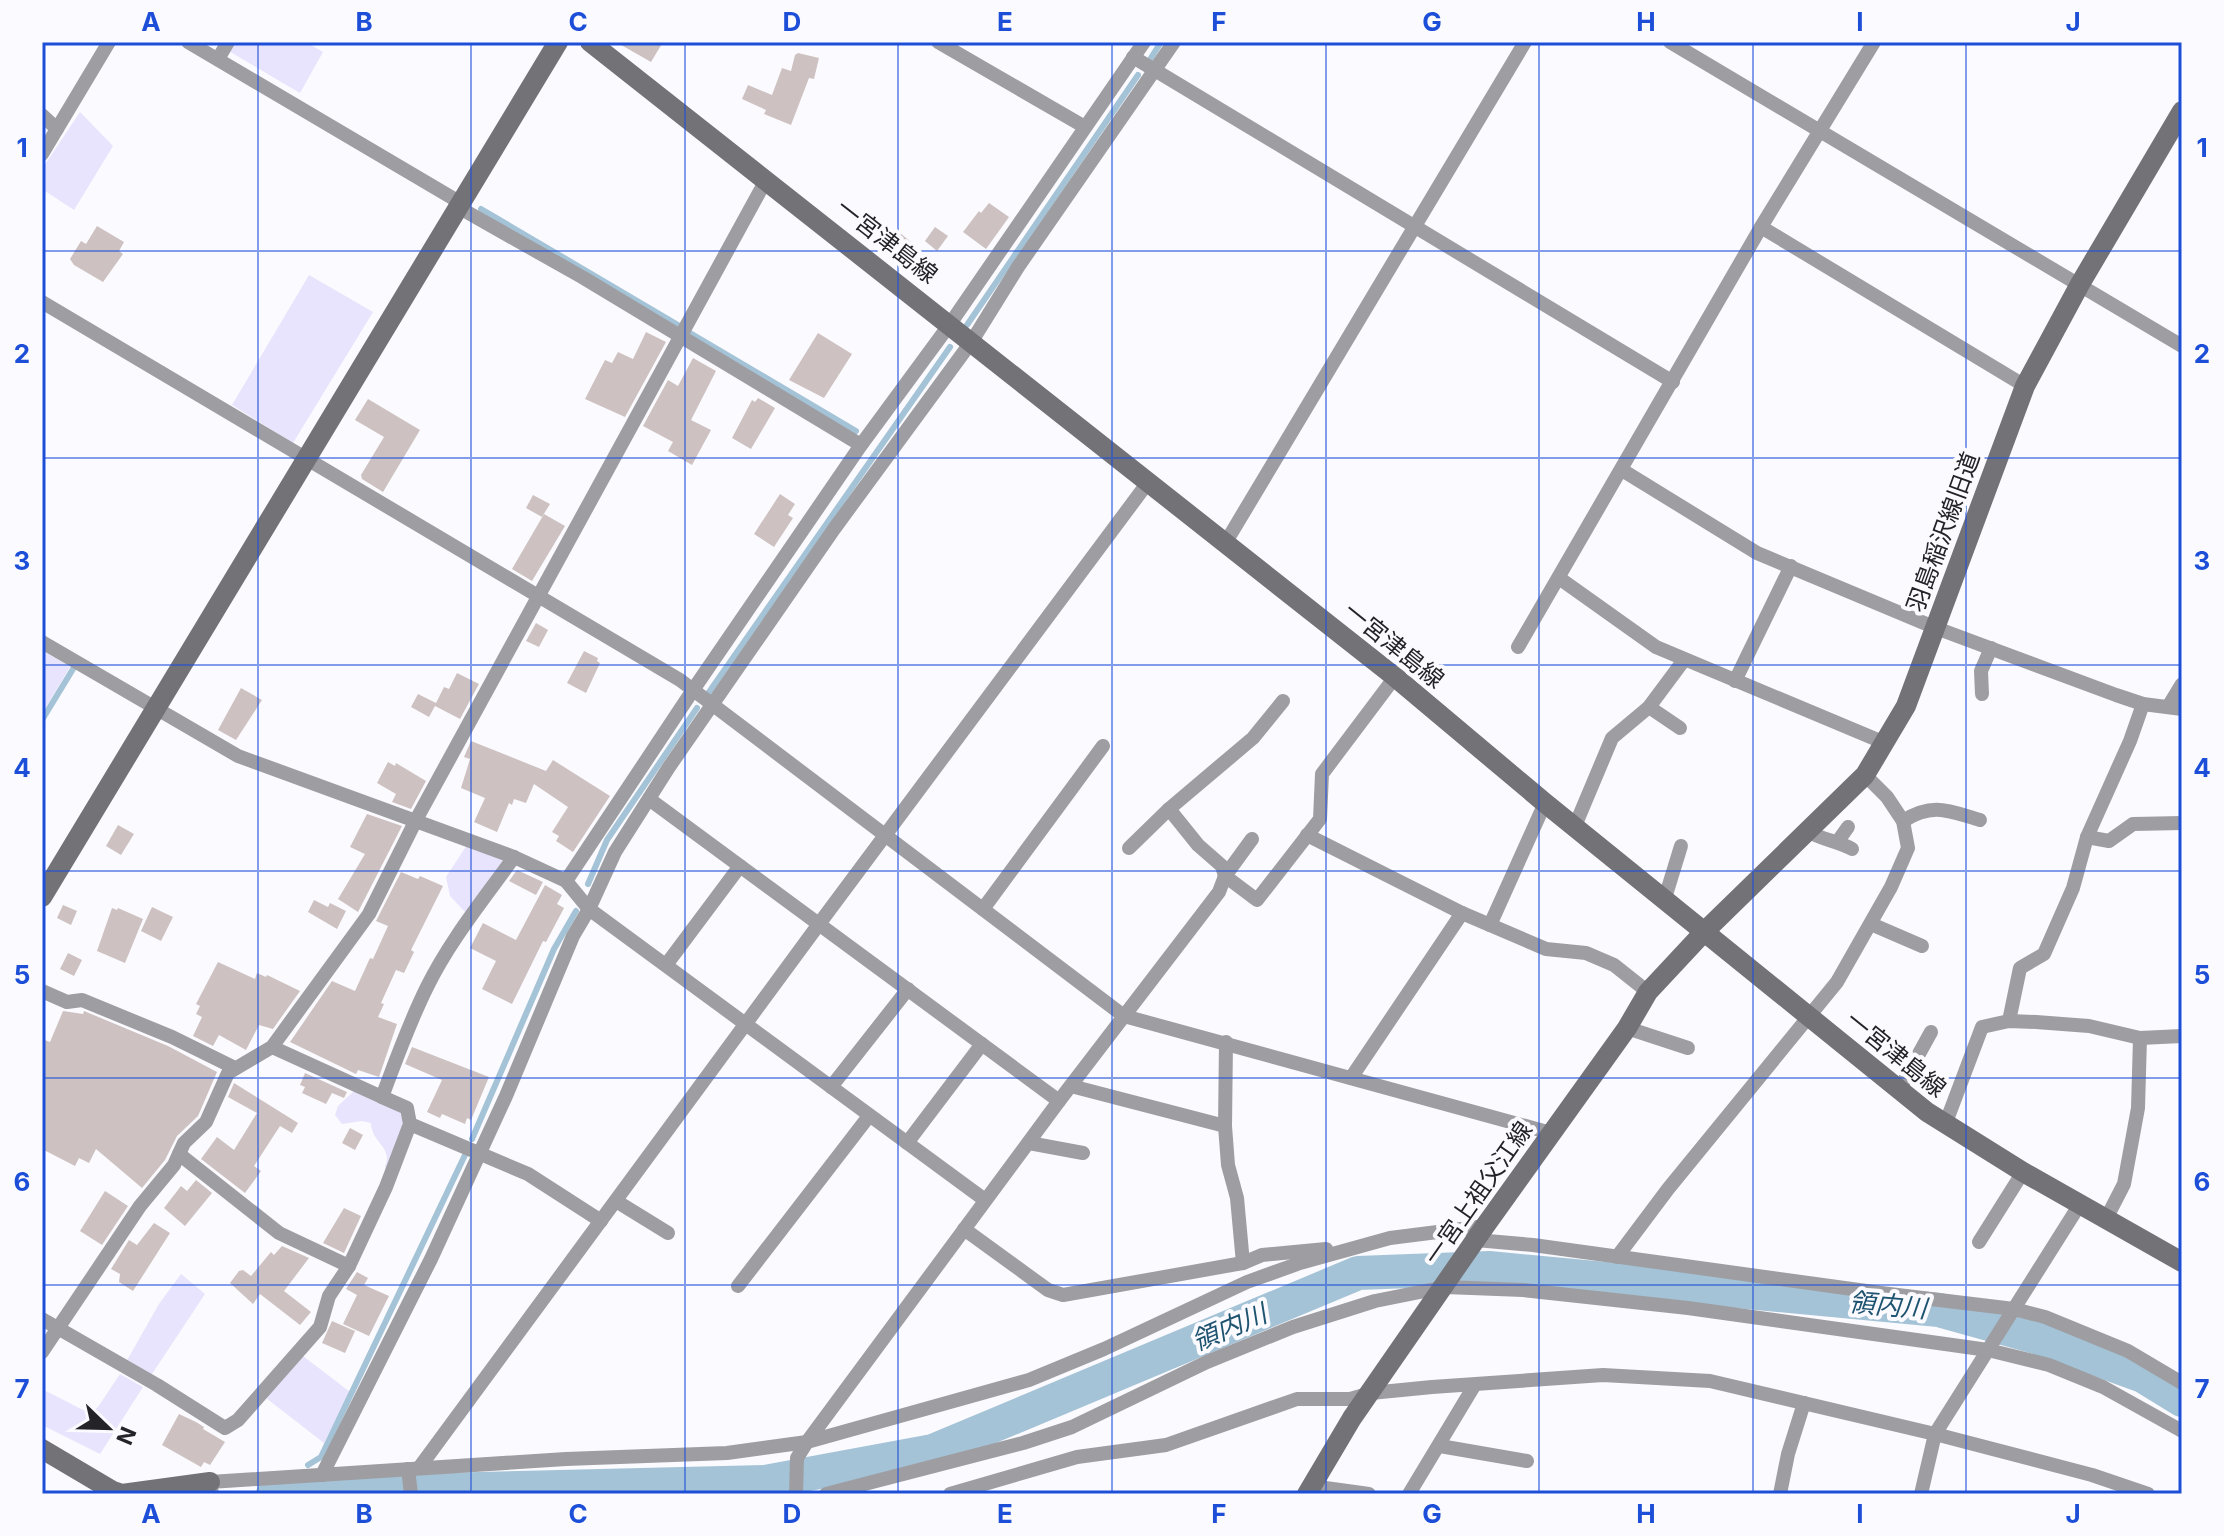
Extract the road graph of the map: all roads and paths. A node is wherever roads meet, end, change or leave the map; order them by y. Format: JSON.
{"nodes":[{"id":1,"x":109,"y":42,"type":"edge"},
{"id":2,"x":188,"y":42,"type":"edge"},
{"id":3,"x":228,"y":42,"type":"edge"},
{"id":4,"x":558,"y":42,"type":"edge"},
{"id":5,"x":590,"y":42,"type":"edge"},
{"id":6,"x":938,"y":42,"type":"edge"},
{"id":7,"x":1144,"y":42,"type":"edge"},
{"id":8,"x":1174,"y":42,"type":"edge"},
{"id":9,"x":1525,"y":42,"type":"edge"},
{"id":10,"x":1670,"y":42,"type":"edge"},
{"id":11,"x":1874,"y":42,"type":"edge"},
{"id":12,"x":1133,"y":57,"type":"junction"},
{"id":13,"x":218,"y":59,"type":"junction"},
{"id":14,"x":1155,"y":70,"type":"junction"},
{"id":15,"x":2182,"y":111,"type":"edge"},
{"id":16,"x":42,"y":115,"type":"edge"},
{"id":17,"x":1085,"y":127,"type":"junction"},
{"id":18,"x":57,"y":129,"type":"junction"},
{"id":19,"x":1821,"y":132,"type":"junction"},
{"id":20,"x":42,"y":154,"type":"edge"},
{"id":21,"x":766,"y":180,"type":"junction"},
{"id":22,"x":460,"y":205,"type":"junction"},
{"id":23,"x":1761,"y":227,"type":"junction"},
{"id":24,"x":1415,"y":229,"type":"junction"},
{"id":25,"x":2080,"y":284,"type":"junction"},
{"id":26,"x":42,"y":302,"type":"edge"},
{"id":27,"x":950,"y":324,"type":"junction"},
{"id":28,"x":679,"y":336,"type":"junction"},
{"id":29,"x":972,"y":341,"type":"junction"},
{"id":30,"x":2182,"y":346,"type":"edge"},
{"id":31,"x":1673,"y":382,"type":"junction"},
{"id":32,"x":2025,"y":386,"type":"junction"},
{"id":33,"x":861,"y":445,"type":"junction"},
{"id":34,"x":306,"y":458,"type":"junction"},
{"id":35,"x":1622,"y":470,"type":"junction"},
{"id":36,"x":1149,"y":481,"type":"junction"},
{"id":37,"x":1226,"y":542,"type":"junction"},
{"id":38,"x":1791,"y":566,"type":"junction"},
{"id":39,"x":1559,"y":578,"type":"junction"},
{"id":40,"x":539,"y":596,"type":"junction"},
{"id":41,"x":1936,"y":628,"type":"junction"},
{"id":42,"x":42,"y":642,"type":"edge"},
{"id":43,"x":1518,"y":647,"type":"dead end"},
{"id":44,"x":1991,"y":648,"type":"junction"},
{"id":45,"x":1684,"y":660,"type":"junction"},
{"id":46,"x":1395,"y":677,"type":"junction"},
{"id":47,"x":1735,"y":681,"type":"junction"},
{"id":48,"x":2182,"y":684,"type":"edge"},
{"id":49,"x":693,"y":690,"type":"junction"},
{"id":50,"x":1982,"y":694,"type":"dead end"},
{"id":51,"x":1283,"y":701,"type":"dead end"},
{"id":52,"x":2143,"y":704,"type":"junction"},
{"id":53,"x":712,"y":705,"type":"junction"},
{"id":54,"x":1649,"y":707,"type":"junction"},
{"id":55,"x":2175,"y":708,"type":"edge"},
{"id":56,"x":155,"y":709,"type":"junction"},
{"id":57,"x":1680,"y":728,"type":"dead end"},
{"id":58,"x":1885,"y":743,"type":"junction"},
{"id":59,"x":1103,"y":746,"type":"dead end"},
{"id":60,"x":1865,"y":775,"type":"junction"},
{"id":61,"x":649,"y":799,"type":"junction"},
{"id":62,"x":1545,"y":803,"type":"junction"},
{"id":63,"x":1169,"y":809,"type":"junction"},
{"id":64,"x":416,"y":820,"type":"junction"},
{"id":65,"x":1980,"y":820,"type":"dead end"},
{"id":66,"x":1903,"y":821,"type":"junction"},
{"id":67,"x":2182,"y":823,"type":"edge"},
{"id":68,"x":1575,"y":826,"type":"junction"},
{"id":69,"x":1848,"y":827,"type":"dead end"},
{"id":70,"x":1809,"y":832,"type":"junction"},
{"id":71,"x":1307,"y":835,"type":"junction"},
{"id":72,"x":885,"y":837,"type":"junction"},
{"id":73,"x":2087,"y":837,"type":"junction"},
{"id":74,"x":1252,"y":839,"type":"dead end"},
{"id":75,"x":1838,"y":841,"type":"junction"},
{"id":76,"x":1681,"y":846,"type":"dead end"},
{"id":77,"x":1129,"y":848,"type":"dead end"},
{"id":78,"x":1852,"y":849,"type":"dead end"},
{"id":79,"x":514,"y":857,"type":"junction"},
{"id":80,"x":740,"y":866,"type":"junction"},
{"id":81,"x":1225,"y":876,"type":"junction"},
{"id":82,"x":566,"y":881,"type":"junction"},
{"id":83,"x":42,"y":897,"type":"edge"},
{"id":84,"x":1665,"y":898,"type":"junction"},
{"id":85,"x":589,"y":909,"type":"junction"},
{"id":86,"x":983,"y":909,"type":"junction"},
{"id":87,"x":1462,"y":913,"type":"junction"},
{"id":88,"x":819,"y":924,"type":"junction"},
{"id":89,"x":1871,"y":924,"type":"junction"},
{"id":90,"x":1490,"y":925,"type":"junction"},
{"id":91,"x":1704,"y":932,"type":"junction"},
{"id":92,"x":1922,"y":946,"type":"dead end"},
{"id":93,"x":666,"y":965,"type":"junction"},
{"id":94,"x":908,"y":989,"type":"junction"},
{"id":95,"x":42,"y":991,"type":"edge"},
{"id":96,"x":1648,"y":992,"type":"junction"},
{"id":97,"x":1124,"y":1016,"type":"junction"},
{"id":98,"x":1810,"y":1017,"type":"junction"},
{"id":99,"x":2009,"y":1021,"type":"junction"},
{"id":100,"x":745,"y":1025,"type":"junction"},
{"id":101,"x":1627,"y":1028,"type":"junction"},
{"id":102,"x":1931,"y":1032,"type":"dead end"},
{"id":103,"x":2182,"y":1036,"type":"edge"},
{"id":104,"x":2140,"y":1038,"type":"junction"},
{"id":105,"x":1226,"y":1042,"type":"junction"},
{"id":106,"x":982,"y":1044,"type":"junction"},
{"id":107,"x":272,"y":1047,"type":"junction"},
{"id":108,"x":1688,"y":1048,"type":"dead end"},
{"id":109,"x":235,"y":1068,"type":"junction"},
{"id":110,"x":1351,"y":1078,"type":"junction"},
{"id":111,"x":1071,"y":1086,"type":"junction"},
{"id":112,"x":831,"y":1087,"type":"junction"},
{"id":113,"x":1899,"y":1090,"type":"junction"},
{"id":114,"x":382,"y":1097,"type":"junction"},
{"id":115,"x":1059,"y":1101,"type":"junction"},
{"id":116,"x":869,"y":1116,"type":"junction"},
{"id":117,"x":410,"y":1124,"type":"junction"},
{"id":118,"x":1945,"y":1125,"type":"junction"},
{"id":119,"x":1225,"y":1126,"type":"junction"},
{"id":120,"x":1551,"y":1133,"type":"junction"},
{"id":121,"x":907,"y":1143,"type":"junction"},
{"id":122,"x":1029,"y":1143,"type":"junction"},
{"id":123,"x":480,"y":1153,"type":"junction"},
{"id":124,"x":1083,"y":1153,"type":"dead end"},
{"id":125,"x":179,"y":1154,"type":"junction"},
{"id":126,"x":2023,"y":1172,"type":"junction"},
{"id":127,"x":985,"y":1200,"type":"junction"},
{"id":128,"x":616,"y":1201,"type":"junction"},
{"id":129,"x":2080,"y":1204,"type":"junction"},
{"id":130,"x":2106,"y":1219,"type":"junction"},
{"id":131,"x":601,"y":1221,"type":"junction"},
{"id":132,"x":964,"y":1229,"type":"junction"},
{"id":133,"x":668,"y":1233,"type":"dead end"},
{"id":134,"x":1478,"y":1237,"type":"junction"},
{"id":135,"x":1979,"y":1242,"type":"dead end"},
{"id":136,"x":1364,"y":1245,"type":"junction"},
{"id":137,"x":1617,"y":1257,"type":"junction"},
{"id":138,"x":2182,"y":1262,"type":"edge"},
{"id":139,"x":1243,"y":1263,"type":"junction"},
{"id":140,"x":349,"y":1266,"type":"junction"},
{"id":141,"x":1447,"y":1284,"type":"junction"},
{"id":142,"x":738,"y":1286,"type":"dead end"},
{"id":143,"x":2013,"y":1310,"type":"junction"},
{"id":144,"x":42,"y":1319,"type":"edge"},
{"id":145,"x":58,"y":1328,"type":"junction"},
{"id":146,"x":1989,"y":1348,"type":"junction"},
{"id":147,"x":42,"y":1352,"type":"edge"},
{"id":148,"x":2182,"y":1383,"type":"edge"},
{"id":149,"x":1474,"y":1386,"type":"junction"},
{"id":150,"x":1371,"y":1393,"type":"junction"},
{"id":151,"x":1804,"y":1403,"type":"junction"},
{"id":152,"x":2182,"y":1431,"type":"edge"},
{"id":153,"x":1935,"y":1434,"type":"junction"},
{"id":154,"x":807,"y":1442,"type":"junction"},
{"id":155,"x":1440,"y":1446,"type":"junction"},
{"id":156,"x":42,"y":1449,"type":"edge"},
{"id":157,"x":1527,"y":1461,"type":"dead end"},
{"id":158,"x":414,"y":1469,"type":"junction"},
{"id":159,"x":322,"y":1475,"type":"junction"},
{"id":160,"x":211,"y":1488,"type":"edge"},
{"id":161,"x":410,"y":1490,"type":"edge"},
{"id":162,"x":1309,"y":1490,"type":"edge"},
{"id":163,"x":796,"y":1494,"type":"edge"},
{"id":164,"x":826,"y":1494,"type":"edge"},
{"id":165,"x":950,"y":1494,"type":"edge"},
{"id":166,"x":1369,"y":1494,"type":"edge"},
{"id":167,"x":1409,"y":1494,"type":"edge"},
{"id":168,"x":1780,"y":1494,"type":"edge"},
{"id":169,"x":1921,"y":1494,"type":"edge"},
{"id":170,"x":2148,"y":1494,"type":"edge"}],
"edges":[{"from":1,"to":18,"type":"street"},
{"from":2,"to":13,"type":"street"},
{"from":3,"to":13,"type":"street"},
{"from":4,"to":22,"type":"main road"},
{"from":5,"to":21,"type":"main road","name":"一宮津島線"},
{"from":6,"to":17,"type":"street"},
{"from":7,"to":12,"type":"street"},
{"from":8,"to":14,"type":"street"},
{"from":9,"to":24,"type":"street"},
{"from":10,"to":19,"type":"street"},
{"from":11,"to":19,"type":"street"},
{"from":12,"to":14,"type":"street"},
{"from":12,"to":17,"type":"street"},
{"from":13,"to":22,"type":"street"},
{"from":14,"to":24,"type":"street"},
{"from":14,"to":29,"type":"street"},
{"from":15,"to":25,"type":"main road","name":"羽島稲沢線旧道"},
{"from":16,"to":18,"type":"street"},
{"from":17,"to":27,"type":"street"},
{"from":18,"to":20,"type":"street"},
{"from":19,"to":23,"type":"street"},
{"from":19,"to":25,"type":"street"},
{"from":21,"to":27,"type":"main road","name":"一宮津島線"},
{"from":21,"to":28,"type":"street"},
{"from":22,"to":28,"type":"street"},
{"from":22,"to":34,"type":"main road"},
{"from":23,"to":31,"type":"street"},
{"from":23,"to":32,"type":"street"},
{"from":24,"to":31,"type":"street"},
{"from":24,"to":37,"type":"street"},
{"from":25,"to":30,"type":"street"},
{"from":25,"to":32,"type":"main road","name":"羽島稲沢線旧道"},
{"from":26,"to":34,"type":"street"},
{"from":27,"to":29,"type":"main road","name":"一宮津島線"},
{"from":27,"to":33,"type":"street"},
{"from":28,"to":33,"type":"street"},
{"from":28,"to":40,"type":"street"},
{"from":29,"to":36,"type":"main road","name":"一宮津島線"},
{"from":29,"to":53,"type":"street"},
{"from":31,"to":35,"type":"street"},
{"from":32,"to":41,"type":"main road","name":"羽島稲沢線旧道"},
{"from":33,"to":49,"type":"street"},
{"from":34,"to":40,"type":"street"},
{"from":34,"to":56,"type":"main road"},
{"from":35,"to":38,"type":"street"},
{"from":35,"to":39,"type":"street"},
{"from":36,"to":37,"type":"main road","name":"一宮津島線"},
{"from":36,"to":72,"type":"street"},
{"from":37,"to":46,"type":"main road","name":"一宮津島線"},
{"from":38,"to":41,"type":"street"},
{"from":38,"to":47,"type":"street"},
{"from":39,"to":43,"type":"street"},
{"from":39,"to":45,"type":"street"},
{"from":40,"to":49,"type":"street"},
{"from":40,"to":64,"type":"street"},
{"from":41,"to":44,"type":"street"},
{"from":41,"to":58,"type":"main road","name":"羽島稲沢線旧道"},
{"from":42,"to":56,"type":"street"},
{"from":44,"to":50,"type":"street"},
{"from":44,"to":52,"type":"street"},
{"from":45,"to":47,"type":"street"},
{"from":45,"to":54,"type":"street"},
{"from":46,"to":62,"type":"main road","name":"一宮津島線"},
{"from":46,"to":71,"type":"street"},
{"from":47,"to":58,"type":"street"},
{"from":48,"to":55,"type":"street"},
{"from":49,"to":53,"type":"street"},
{"from":49,"to":82,"type":"street"},
{"from":51,"to":63,"type":"street"},
{"from":52,"to":55,"type":"street"},
{"from":52,"to":73,"type":"street"},
{"from":53,"to":61,"type":"street"},
{"from":53,"to":72,"type":"street"},
{"from":54,"to":57,"type":"street"},
{"from":54,"to":68,"type":"street"},
{"from":56,"to":64,"type":"street"},
{"from":56,"to":83,"type":"main road"},
{"from":58,"to":60,"type":"main road","name":"羽島稲沢線旧道"},
{"from":59,"to":86,"type":"street"},
{"from":60,"to":66,"type":"street"},
{"from":60,"to":70,"type":"main road","name":"羽島稲沢線旧道"},
{"from":61,"to":80,"type":"street"},
{"from":61,"to":85,"type":"street"},
{"from":62,"to":68,"type":"main road","name":"一宮津島線"},
{"from":62,"to":90,"type":"street"},
{"from":63,"to":77,"type":"street"},
{"from":63,"to":81,"type":"street"},
{"from":64,"to":79,"type":"street"},
{"from":64,"to":107,"type":"street"},
{"from":65,"to":66,"type":"street"},
{"from":66,"to":89,"type":"street"},
{"from":67,"to":73,"type":"street"},
{"from":68,"to":84,"type":"main road","name":"一宮津島線"},
{"from":69,"to":75,"type":"street"},
{"from":70,"to":75,"type":"street"},
{"from":70,"to":91,"type":"main road","name":"羽島稲沢線旧道"},
{"from":71,"to":81,"type":"street"},
{"from":71,"to":87,"type":"street"},
{"from":72,"to":86,"type":"street"},
{"from":72,"to":88,"type":"street"},
{"from":73,"to":99,"type":"street"},
{"from":74,"to":81,"type":"street"},
{"from":75,"to":78,"type":"street"},
{"from":76,"to":84,"type":"street"},
{"from":79,"to":82,"type":"street"},
{"from":79,"to":114,"type":"street"},
{"from":80,"to":88,"type":"street"},
{"from":80,"to":93,"type":"street"},
{"from":81,"to":97,"type":"street"},
{"from":82,"to":85,"type":"street"},
{"from":84,"to":91,"type":"main road","name":"一宮津島線"},
{"from":85,"to":93,"type":"street"},
{"from":85,"to":123,"type":"street"},
{"from":86,"to":97,"type":"street"},
{"from":87,"to":90,"type":"street"},
{"from":87,"to":110,"type":"street"},
{"from":88,"to":94,"type":"street"},
{"from":88,"to":100,"type":"street"},
{"from":89,"to":92,"type":"street"},
{"from":89,"to":98,"type":"street"},
{"from":90,"to":96,"type":"street"},
{"from":91,"to":96,"type":"main road","name":"一宮上祖父江線"},
{"from":91,"to":98,"type":"main road","name":"一宮津島線"},
{"from":93,"to":100,"type":"street"},
{"from":94,"to":106,"type":"street"},
{"from":94,"to":112,"type":"street"},
{"from":95,"to":109,"type":"street"},
{"from":96,"to":101,"type":"main road","name":"一宮上祖父江線"},
{"from":97,"to":105,"type":"street"},
{"from":97,"to":111,"type":"street"},
{"from":98,"to":113,"type":"main road","name":"一宮津島線"},
{"from":98,"to":137,"type":"street"},
{"from":99,"to":104,"type":"street"},
{"from":99,"to":118,"type":"street"},
{"from":100,"to":112,"type":"street"},
{"from":100,"to":128,"type":"street"},
{"from":101,"to":108,"type":"street"},
{"from":101,"to":120,"type":"main road","name":"一宮上祖父江線"},
{"from":102,"to":113,"type":"street"},
{"from":103,"to":104,"type":"street"},
{"from":104,"to":130,"type":"street"},
{"from":105,"to":110,"type":"street"},
{"from":105,"to":119,"type":"street"},
{"from":106,"to":115,"type":"street"},
{"from":106,"to":121,"type":"street"},
{"from":107,"to":109,"type":"street"},
{"from":107,"to":114,"type":"street"},
{"from":109,"to":125,"type":"street"},
{"from":110,"to":120,"type":"street"},
{"from":111,"to":115,"type":"street"},
{"from":111,"to":119,"type":"street"},
{"from":112,"to":116,"type":"street"},
{"from":113,"to":118,"type":"main road","name":"一宮津島線"},
{"from":114,"to":117,"type":"street"},
{"from":115,"to":122,"type":"street"},
{"from":116,"to":121,"type":"street"},
{"from":116,"to":142,"type":"street"},
{"from":117,"to":123,"type":"street"},
{"from":117,"to":140,"type":"street"},
{"from":118,"to":126,"type":"main road","name":"一宮津島線"},
{"from":119,"to":139,"type":"street"},
{"from":120,"to":134,"type":"main road","name":"一宮上祖父江線"},
{"from":121,"to":127,"type":"street"},
{"from":122,"to":124,"type":"street"},
{"from":122,"to":127,"type":"street"},
{"from":123,"to":131,"type":"street"},
{"from":123,"to":159,"type":"street"},
{"from":125,"to":140,"type":"street"},
{"from":125,"to":145,"type":"street"},
{"from":126,"to":129,"type":"main road","name":"一宮津島線"},
{"from":126,"to":135,"type":"street"},
{"from":127,"to":132,"type":"street"},
{"from":128,"to":131,"type":"street"},
{"from":128,"to":133,"type":"street"},
{"from":129,"to":130,"type":"main road","name":"一宮津島線"},
{"from":129,"to":143,"type":"street"},
{"from":130,"to":138,"type":"main road","name":"一宮津島線"},
{"from":131,"to":158,"type":"street"},
{"from":132,"to":139,"type":"street"},
{"from":132,"to":154,"type":"street"},
{"from":134,"to":136,"type":"street"},
{"from":134,"to":137,"type":"street"},
{"from":134,"to":141,"type":"main road","name":"一宮上祖父江線"},
{"from":136,"to":139,"type":"street"},
{"from":136,"to":154,"type":"street"},
{"from":137,"to":143,"type":"street"},
{"from":140,"to":145,"type":"street"},
{"from":141,"to":146,"type":"street"},
{"from":141,"to":150,"type":"main road","name":"一宮上祖父江線"},
{"from":141,"to":164,"type":"street"},
{"from":143,"to":146,"type":"street"},
{"from":143,"to":148,"type":"street"},
{"from":144,"to":145,"type":"street"},
{"from":145,"to":147,"type":"street"},
{"from":146,"to":152,"type":"street"},
{"from":146,"to":153,"type":"street"},
{"from":149,"to":150,"type":"street"},
{"from":149,"to":151,"type":"street"},
{"from":149,"to":155,"type":"street"},
{"from":150,"to":162,"type":"main road","name":"一宮上祖父江線"},
{"from":150,"to":165,"type":"street"},
{"from":151,"to":153,"type":"street"},
{"from":151,"to":168,"type":"street"},
{"from":153,"to":169,"type":"street"},
{"from":153,"to":170,"type":"street"},
{"from":154,"to":158,"type":"street"},
{"from":154,"to":163,"type":"street"},
{"from":155,"to":157,"type":"street"},
{"from":155,"to":167,"type":"street"},
{"from":156,"to":160,"type":"main road"},
{"from":158,"to":159,"type":"street"},
{"from":158,"to":161,"type":"street"},
{"from":159,"to":160,"type":"street"},
{"from":162,"to":166,"type":"street"}]}
